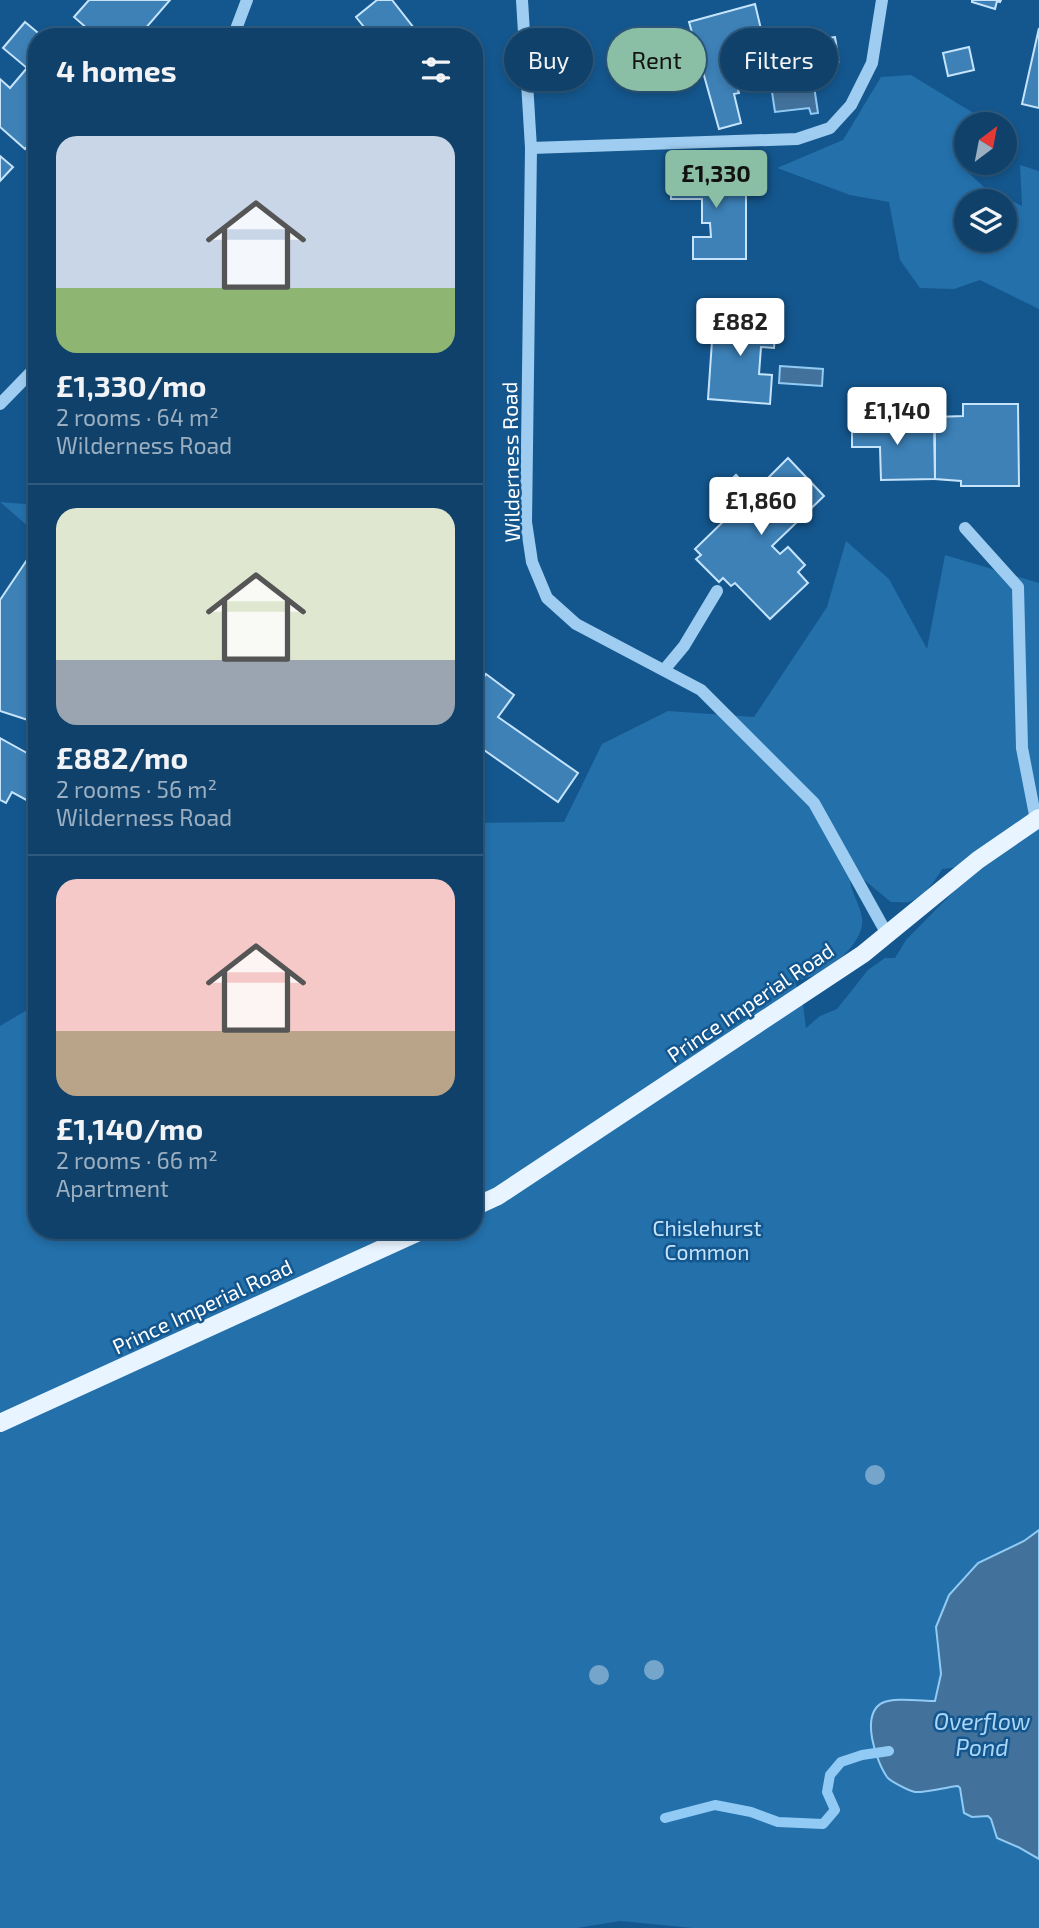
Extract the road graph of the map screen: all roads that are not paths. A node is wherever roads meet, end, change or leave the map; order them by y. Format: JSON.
{"nodes":[{"id":1,"x":247,"y":0,"type":"edge"},
{"id":2,"x":522,"y":0,"type":"edge"},
{"id":3,"x":882,"y":0,"type":"edge"},
{"id":4,"x":236,"y":28,"type":"edge"},
{"id":5,"x":531,"y":148,"type":"junction"},
{"id":6,"x":28,"y":375,"type":"edge"},
{"id":7,"x":0,"y":404,"type":"edge"},
{"id":8,"x":965,"y":528,"type":"dead end"},
{"id":9,"x":717,"y":591,"type":"dead end"},
{"id":10,"x":664,"y":670,"type":"junction"},
{"id":11,"x":1038,"y":819,"type":"edge"},
{"id":12,"x":887,"y":934,"type":"junction"},
{"id":13,"x":483,"y":1203,"type":"edge"},
{"id":14,"x":403,"y":1239,"type":"edge"},
{"id":15,"x":0,"y":1423,"type":"edge"}],
"edges":[{"from":1,"to":4,"type":"street"},
{"from":2,"to":5,"type":"street","name":"Wilderness Road"},
{"from":3,"to":5,"type":"street"},
{"from":5,"to":10,"type":"street","name":"Wilderness Road"},
{"from":6,"to":7,"type":"street"},
{"from":8,"to":11,"type":"street"},
{"from":9,"to":10,"type":"street"},
{"from":10,"to":12,"type":"street","name":"Wilderness Road"},
{"from":11,"to":12,"type":"main road","name":"Prince Imperial Road"},
{"from":12,"to":13,"type":"main road","name":"Prince Imperial Road"},
{"from":14,"to":15,"type":"main road","name":"Prince Imperial Road"}]}
